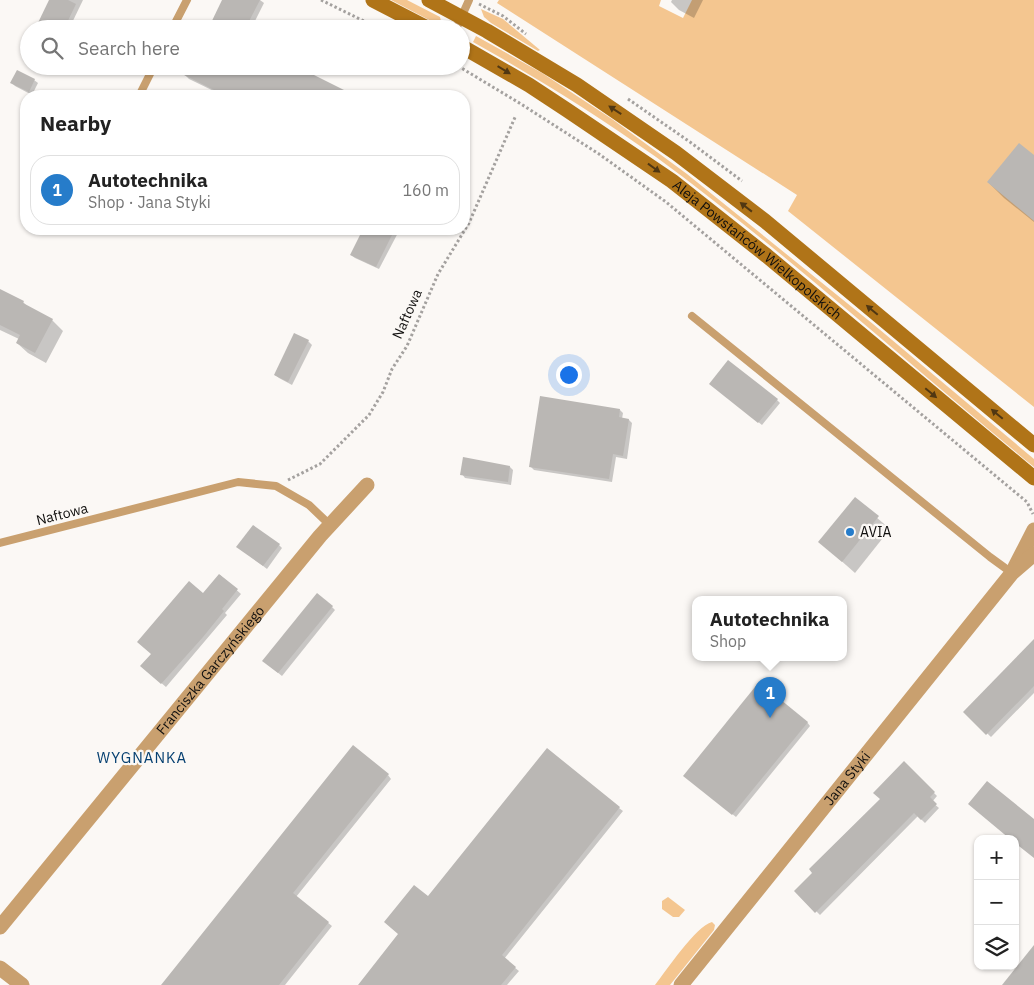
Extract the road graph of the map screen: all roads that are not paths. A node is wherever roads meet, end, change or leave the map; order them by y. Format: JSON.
{"nodes":[{"id":1,"x":187,"y":0,"type":"edge"},
{"id":2,"x":373,"y":0,"type":"edge"},
{"id":3,"x":429,"y":0,"type":"edge"},
{"id":4,"x":469,"y":0,"type":"edge"},
{"id":5,"x":177,"y":20,"type":"edge"},
{"id":6,"x":412,"y":20,"type":"edge"},
{"id":7,"x":455,"y":20,"type":"edge"},
{"id":8,"x":460,"y":20,"type":"edge"},
{"id":9,"x":470,"y":29,"type":"edge"},
{"id":10,"x":470,"y":51,"type":"edge"},
{"id":11,"x":150,"y":75,"type":"edge"},
{"id":12,"x":142,"y":90,"type":"edge"},
{"id":13,"x":692,"y":316,"type":"dead end"},
{"id":14,"x":1034,"y":445,"type":"edge"},
{"id":15,"x":1034,"y":478,"type":"edge"},
{"id":16,"x":367,"y":484,"type":"dead end"},
{"id":17,"x":330,"y":525,"type":"junction"},
{"id":18,"x":1034,"y":530,"type":"edge"},
{"id":19,"x":0,"y":543,"type":"edge"},
{"id":20,"x":1034,"y":554,"type":"edge"},
{"id":21,"x":1012,"y":572,"type":"junction"},
{"id":22,"x":0,"y":926,"type":"edge"},
{"id":23,"x":0,"y":968,"type":"edge"},
{"id":24,"x":22,"y":985,"type":"edge"},
{"id":25,"x":681,"y":985,"type":"edge"}],
"edges":[{"from":1,"to":5,"type":"lane"},
{"from":2,"to":6,"type":"main road"},
{"from":3,"to":7,"type":"main road","name":"Aleja Powstańców Wielkopolskich"},
{"from":4,"to":8,"type":"lane"},
{"from":14,"to":9,"type":"main road","name":"Aleja Powstańców Wielkopolskich","one_way":true},
{"from":10,"to":15,"type":"main road","name":"Aleja Powstańców Wielkopolskich","one_way":true},
{"from":11,"to":12,"type":"lane"},
{"from":13,"to":21,"type":"lane"},
{"from":16,"to":17,"type":"street","name":"Franciszka Garczyńskiego"},
{"from":17,"to":19,"type":"lane","name":"Naftowa"},
{"from":17,"to":22,"type":"street","name":"Franciszka Garczyńskiego"},
{"from":18,"to":21,"type":"street","name":"Jana Styki"},
{"from":20,"to":21,"type":"street","name":"Jana Styki"},
{"from":21,"to":25,"type":"street","name":"Jana Styki"},
{"from":23,"to":24,"type":"street"}]}
